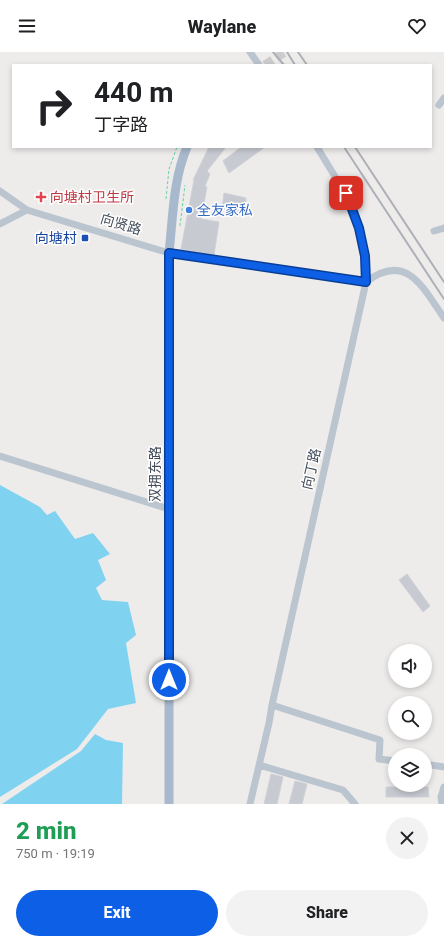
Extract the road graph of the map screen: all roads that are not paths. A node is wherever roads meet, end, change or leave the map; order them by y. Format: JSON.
{"nodes":[{"id":1,"x":250,"y":52,"type":"edge"},
{"id":2,"x":258,"y":64,"type":"edge"},
{"id":3,"x":444,"y":98,"type":"edge"},
{"id":4,"x":439,"y":105,"type":"dead end"},
{"id":5,"x":187,"y":148,"type":"edge"},
{"id":6,"x":318,"y":148,"type":"edge"},
{"id":7,"x":0,"y":192,"type":"edge"},
{"id":8,"x":27,"y":210,"type":"junction"},
{"id":9,"x":0,"y":224,"type":"edge"},
{"id":10,"x":444,"y":228,"type":"edge"},
{"id":11,"x":434,"y":231,"type":"dead end"},
{"id":12,"x":169,"y":253,"type":"junction"},
{"id":13,"x":366,"y":282,"type":"junction"},
{"id":14,"x":444,"y":318,"type":"edge"},
{"id":15,"x":0,"y":456,"type":"edge"},
{"id":16,"x":169,"y":509,"type":"junction"},
{"id":17,"x":272,"y":704,"type":"junction"},
{"id":18,"x":388,"y":760,"type":"edge"},
{"id":19,"x":258,"y":765,"type":"junction"},
{"id":20,"x":432,"y":765,"type":"edge"},
{"id":21,"x":444,"y":767,"type":"edge"},
{"id":22,"x":444,"y":787,"type":"edge"},
{"id":23,"x":169,"y":804,"type":"edge"},
{"id":24,"x":250,"y":804,"type":"edge"},
{"id":25,"x":355,"y":804,"type":"edge"},
{"id":26,"x":442,"y":804,"type":"edge"}],
"edges":[{"from":1,"to":2,"type":"street"},
{"from":3,"to":4,"type":"street"},
{"from":5,"to":12,"type":"main road","name":"双拥东路"},
{"from":6,"to":13,"type":"street","name":"向丁路"},
{"from":7,"to":8,"type":"street","name":"向贤路"},
{"from":8,"to":9,"type":"street"},
{"from":8,"to":12,"type":"street","name":"向贤路"},
{"from":10,"to":11,"type":"street"},
{"from":12,"to":13,"type":"street","name":"向贤路"},
{"from":12,"to":16,"type":"main road","name":"双拥东路"},
{"from":13,"to":14,"type":"street"},
{"from":13,"to":17,"type":"street","name":"向丁路"},
{"from":15,"to":16,"type":"street"},
{"from":16,"to":23,"type":"main road","name":"双拥东路"},
{"from":17,"to":18,"type":"street"},
{"from":17,"to":19,"type":"street","name":"向丁路"},
{"from":19,"to":24,"type":"street","name":"向丁路"},
{"from":19,"to":25,"type":"street"},
{"from":20,"to":21,"type":"street"},
{"from":22,"to":26,"type":"street"}]}
